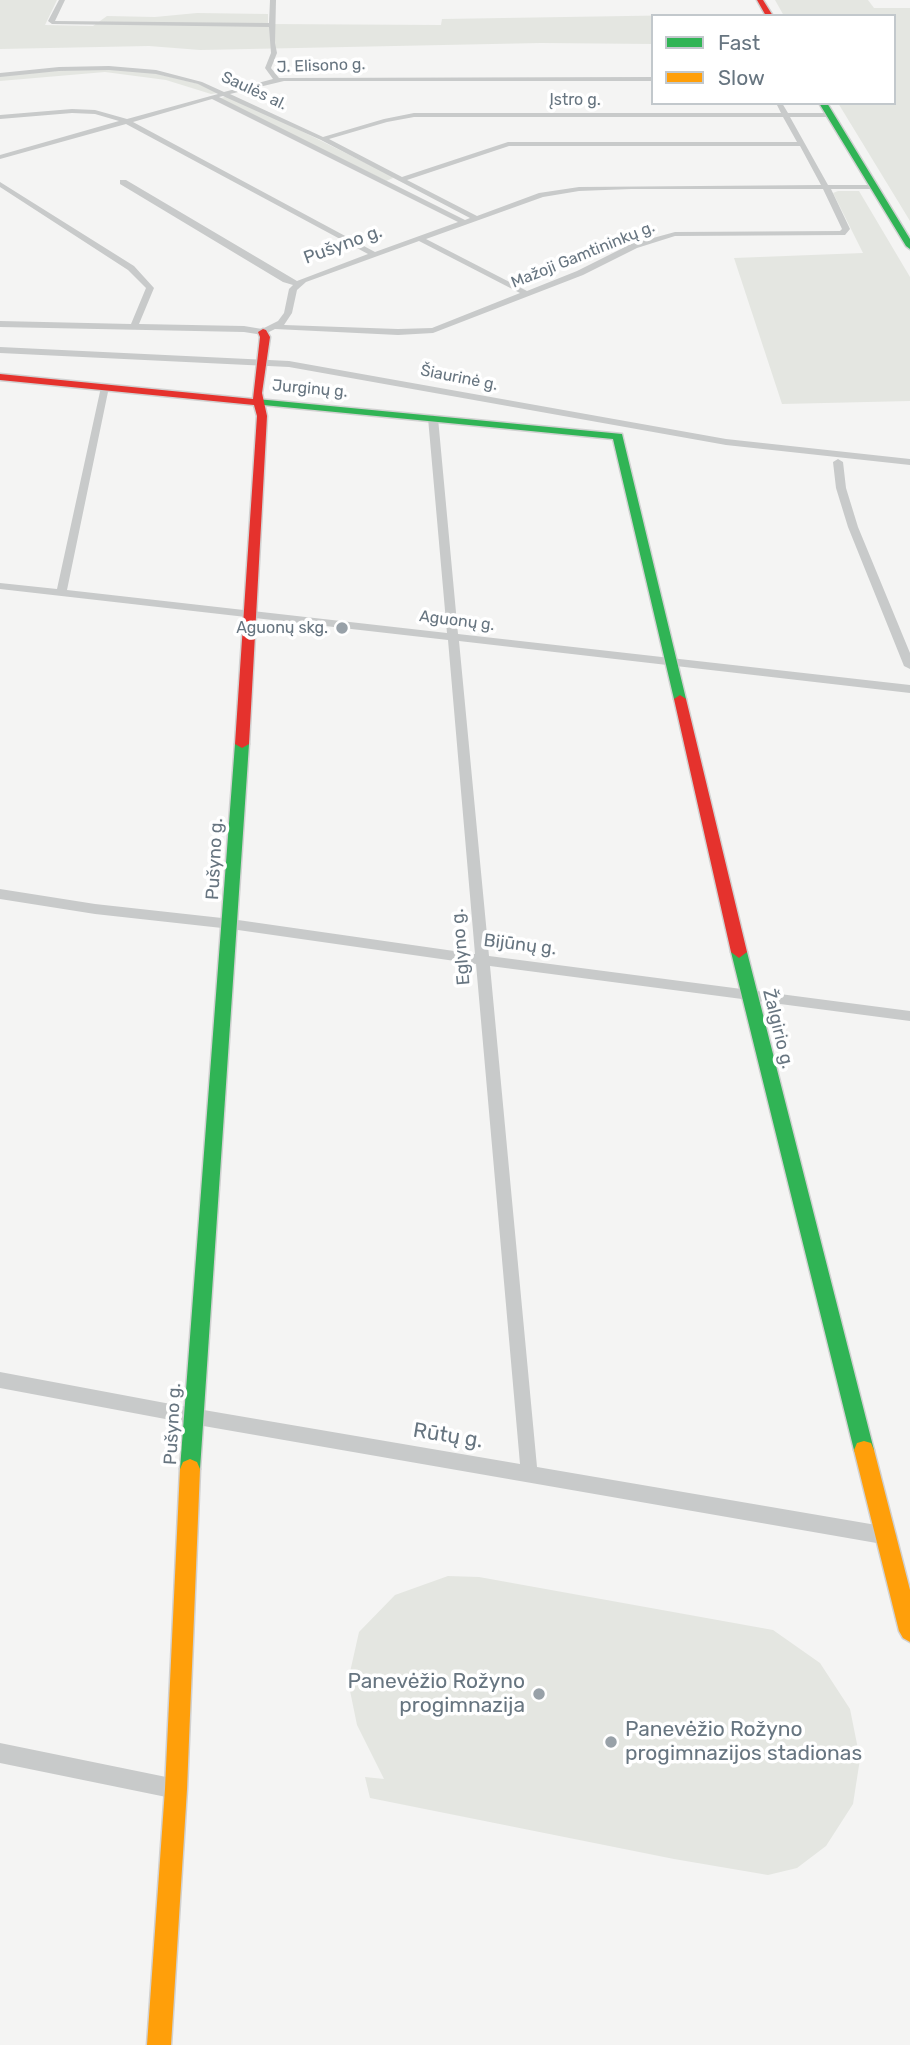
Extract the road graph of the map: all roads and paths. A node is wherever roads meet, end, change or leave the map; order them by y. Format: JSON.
{"nodes":[{"id":1,"x":62,"y":0,"type":"edge"},
{"id":2,"x":273,"y":0,"type":"edge"},
{"id":3,"x":272,"y":26,"type":"junction"},
{"id":4,"x":0,"y":75,"type":"edge"},
{"id":5,"x":651,"y":79,"type":"edge"},
{"id":6,"x":276,"y":80,"type":"junction"},
{"id":7,"x":0,"y":82,"type":"edge"},
{"id":8,"x":227,"y":93,"type":"junction"},
{"id":9,"x":213,"y":97,"type":"junction"},
{"id":10,"x":780,"y":105,"type":"edge"},
{"id":11,"x":827,"y":109,"type":"edge"},
{"id":12,"x":785,"y":114,"type":"junction"},
{"id":13,"x":0,"y":117,"type":"edge"},
{"id":14,"x":126,"y":121,"type":"junction"},
{"id":15,"x":323,"y":139,"type":"junction"},
{"id":16,"x":802,"y":144,"type":"junction"},
{"id":17,"x":0,"y":157,"type":"edge"},
{"id":18,"x":403,"y":179,"type":"junction"},
{"id":19,"x":123,"y":183,"type":"dead end"},
{"id":20,"x":0,"y":184,"type":"edge"},
{"id":21,"x":388,"y":184,"type":"junction"},
{"id":22,"x":826,"y":187,"type":"junction"},
{"id":23,"x":874,"y":187,"type":"junction"},
{"id":24,"x":476,"y":218,"type":"junction"},
{"id":25,"x":464,"y":222,"type":"junction"},
{"id":26,"x":418,"y":238,"type":"junction"},
{"id":27,"x":910,"y":246,"type":"edge"},
{"id":28,"x":374,"y":254,"type":"junction"},
{"id":29,"x":297,"y":284,"type":"junction"},
{"id":30,"x":527,"y":294,"type":"junction"},
{"id":31,"x":0,"y":324,"type":"edge"},
{"id":32,"x":134,"y":326,"type":"junction"},
{"id":33,"x":270,"y":329,"type":"junction"},
{"id":34,"x":0,"y":350,"type":"edge"},
{"id":35,"x":262,"y":361,"type":"junction"},
{"id":36,"x":0,"y":377,"type":"edge"},
{"id":37,"x":105,"y":387,"type":"junction"},
{"id":38,"x":259,"y":402,"type":"junction"},
{"id":39,"x":433,"y":418,"type":"junction"},
{"id":40,"x":618,"y":436,"type":"joint"},
{"id":41,"x":838,"y":462,"type":"dead end"},
{"id":42,"x":910,"y":462,"type":"edge"},
{"id":43,"x":0,"y":586,"type":"edge"},
{"id":44,"x":61,"y":593,"type":"junction"},
{"id":45,"x":250,"y":613,"type":"junction"},
{"id":46,"x":455,"y":636,"type":"junction"},
{"id":47,"x":671,"y":662,"type":"junction"},
{"id":48,"x":910,"y":666,"type":"edge"},
{"id":49,"x":910,"y":689,"type":"edge"},
{"id":50,"x":0,"y":894,"type":"edge"},
{"id":51,"x":231,"y":924,"type":"junction"},
{"id":52,"x":481,"y":960,"type":"junction"},
{"id":53,"x":749,"y":994,"type":"junction"},
{"id":54,"x":910,"y":1016,"type":"edge"},
{"id":55,"x":0,"y":1380,"type":"edge"},
{"id":56,"x":192,"y":1416,"type":"junction"},
{"id":57,"x":529,"y":1472,"type":"junction"},
{"id":58,"x":888,"y":1536,"type":"junction"},
{"id":59,"x":910,"y":1631,"type":"edge"},
{"id":60,"x":0,"y":1754,"type":"edge"},
{"id":61,"x":176,"y":1789,"type":"junction"},
{"id":62,"x":159,"y":2045,"type":"edge"}],
"edges":[{"from":1,"to":3,"type":"street"},
{"from":2,"to":3,"type":"street"},
{"from":3,"to":6,"type":"street"},
{"from":4,"to":8,"type":"street","name":"Saulės al."},
{"from":5,"to":6,"type":"street","name":"J. Elisono g."},
{"from":6,"to":8,"type":"street","name":"J. Elisono g."},
{"from":7,"to":9,"type":"street","name":"Saulės al."},
{"from":8,"to":9,"type":"street","name":"J. Elisono g."},
{"from":8,"to":15,"type":"street","name":"Saulės al."},
{"from":9,"to":14,"type":"street","name":"J. Elisono g."},
{"from":9,"to":21,"type":"street","name":"Saulės al."},
{"from":10,"to":12,"type":"street","name":"Mažoji Gamtininkų g."},
{"from":11,"to":12,"type":"street","name":"Įstro g."},
{"from":11,"to":23,"type":"main road"},
{"from":12,"to":15,"type":"street","name":"Įstro g."},
{"from":12,"to":16,"type":"street","name":"Mažoji Gamtininkų g."},
{"from":13,"to":14,"type":"street"},
{"from":14,"to":17,"type":"street","name":"J. Elisono g."},
{"from":14,"to":28,"type":"street"},
{"from":15,"to":18,"type":"street","name":"Saulės al."},
{"from":16,"to":18,"type":"street"},
{"from":16,"to":22,"type":"street","name":"Mažoji Gamtininkų g."},
{"from":18,"to":21,"type":"street"},
{"from":18,"to":24,"type":"street","name":"Saulės al."},
{"from":19,"to":29,"type":"street"},
{"from":20,"to":32,"type":"street"},
{"from":21,"to":25,"type":"street","name":"Saulės al."},
{"from":22,"to":23,"type":"street","name":"Pušyno g."},
{"from":22,"to":24,"type":"street","name":"Pušyno g."},
{"from":22,"to":30,"type":"street","name":"Mažoji Gamtininkų g."},
{"from":23,"to":27,"type":"main road"},
{"from":24,"to":25,"type":"street","name":"Pušyno g."},
{"from":25,"to":26,"type":"street","name":"Pušyno g."},
{"from":26,"to":28,"type":"street","name":"Pušyno g."},
{"from":26,"to":30,"type":"street"},
{"from":28,"to":29,"type":"street","name":"Pušyno g."},
{"from":29,"to":33,"type":"street","name":"Pušyno g."},
{"from":30,"to":33,"type":"street","name":"Mažoji Gamtininkų g."},
{"from":31,"to":32,"type":"street","name":"Mažoji Gamtininkų g."},
{"from":32,"to":33,"type":"street","name":"Mažoji Gamtininkų g."},
{"from":33,"to":35,"type":"main road","name":"Pušyno g."},
{"from":34,"to":35,"type":"street","name":"Šiaurinė g."},
{"from":35,"to":38,"type":"main road","name":"Pušyno g."},
{"from":35,"to":42,"type":"street","name":"Šiaurinė g."},
{"from":36,"to":37,"type":"main road","name":"Jurginų g."},
{"from":37,"to":38,"type":"main road","name":"Jurginų g."},
{"from":37,"to":44,"type":"street"},
{"from":38,"to":39,"type":"main road","name":"Jurginų g."},
{"from":38,"to":45,"type":"main road","name":"Pušyno g."},
{"from":39,"to":40,"type":"main road","name":"Jurginų g."},
{"from":39,"to":46,"type":"street","name":"Eglyno g."},
{"from":40,"to":47,"type":"main road","name":"Žalgirio g."},
{"from":41,"to":48,"type":"street"},
{"from":43,"to":44,"type":"street","name":"Aguonų g."},
{"from":44,"to":45,"type":"street","name":"Aguonų g."},
{"from":45,"to":46,"type":"street","name":"Aguonų g."},
{"from":45,"to":51,"type":"main road","name":"Pušyno g."},
{"from":46,"to":47,"type":"street","name":"Aguonų g."},
{"from":46,"to":52,"type":"street","name":"Eglyno g."},
{"from":47,"to":49,"type":"street","name":"Aguonų g."},
{"from":47,"to":53,"type":"main road","name":"Žalgirio g."},
{"from":50,"to":51,"type":"street","name":"Bijūnų g."},
{"from":51,"to":52,"type":"street","name":"Bijūnų g."},
{"from":51,"to":56,"type":"main road","name":"Pušyno g."},
{"from":52,"to":53,"type":"street","name":"Bijūnų g."},
{"from":52,"to":57,"type":"street","name":"Eglyno g."},
{"from":53,"to":54,"type":"street","name":"Bijūnų g."},
{"from":53,"to":58,"type":"main road","name":"Žalgirio g."},
{"from":55,"to":56,"type":"street","name":"Rūtų g."},
{"from":56,"to":57,"type":"street","name":"Rūtų g."},
{"from":56,"to":61,"type":"main road","name":"Pušyno g."},
{"from":57,"to":58,"type":"street","name":"Rūtų g."},
{"from":58,"to":59,"type":"main road","name":"Žalgirio g."},
{"from":60,"to":61,"type":"street"},
{"from":61,"to":62,"type":"main road","name":"Pušyno g."}]}
